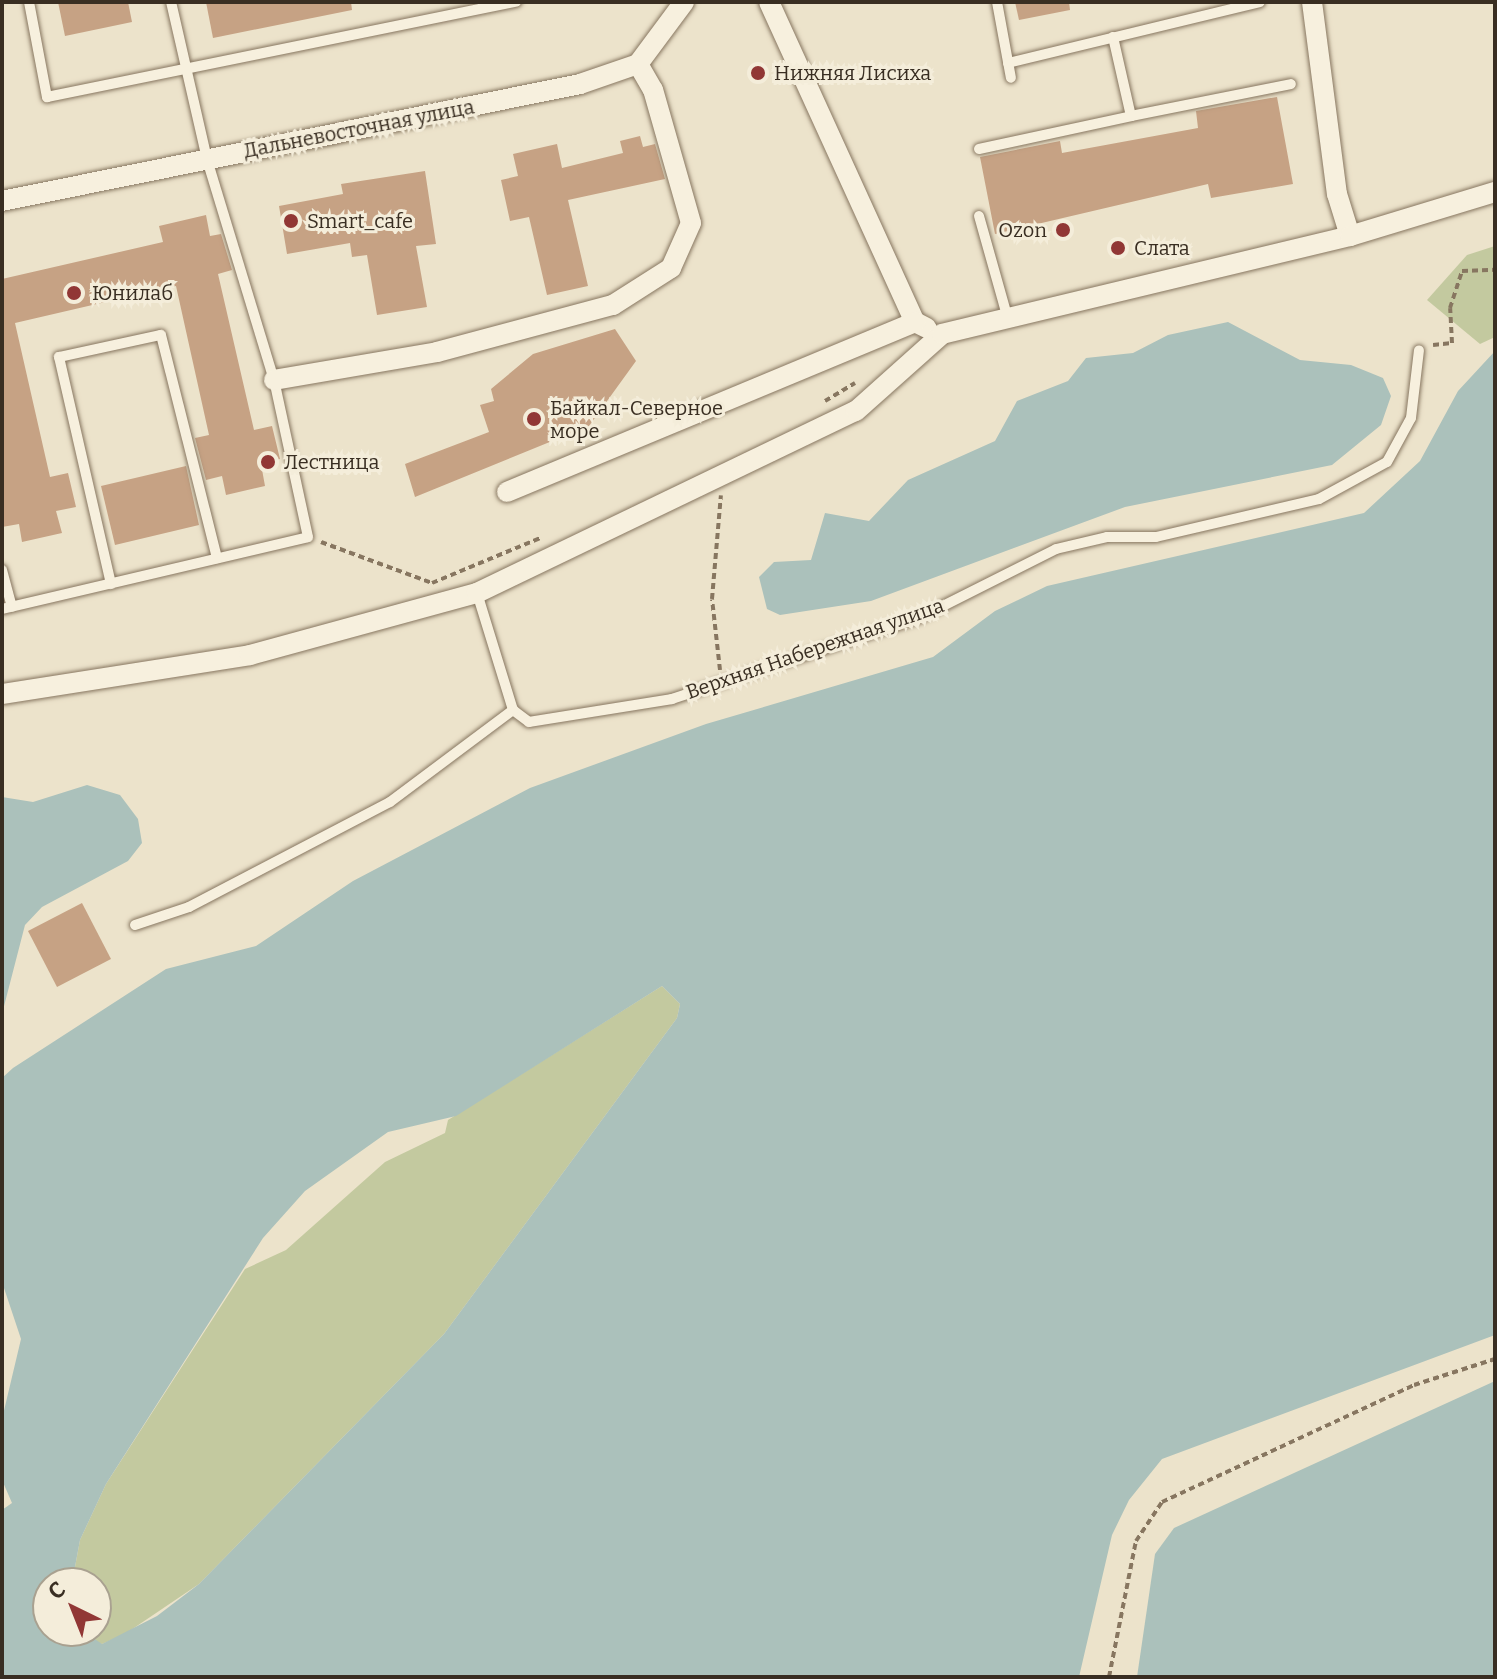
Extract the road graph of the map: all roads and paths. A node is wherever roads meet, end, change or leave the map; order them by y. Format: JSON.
{"nodes":[{"id":1,"x":29,"y":2,"type":"edge"},
{"id":2,"x":171,"y":2,"type":"edge"},
{"id":3,"x":516,"y":2,"type":"edge"},
{"id":4,"x":684,"y":2,"type":"edge"},
{"id":5,"x":769,"y":2,"type":"edge"},
{"id":6,"x":997,"y":2,"type":"edge"},
{"id":7,"x":1260,"y":2,"type":"edge"},
{"id":8,"x":1312,"y":2,"type":"edge"},
{"id":9,"x":1113,"y":37,"type":"junction"},
{"id":10,"x":1008,"y":63,"type":"junction"},
{"id":11,"x":638,"y":64,"type":"junction"},
{"id":12,"x":187,"y":71,"type":"junction"},
{"id":13,"x":1011,"y":78,"type":"dead end"},
{"id":14,"x":1291,"y":84,"type":"dead end"},
{"id":15,"x":1131,"y":116,"type":"junction"},
{"id":16,"x":979,"y":149,"type":"dead end"},
{"id":17,"x":207,"y":159,"type":"junction"},
{"id":18,"x":1495,"y":192,"type":"edge"},
{"id":19,"x":2,"y":201,"type":"edge"},
{"id":20,"x":979,"y":216,"type":"dead end"},
{"id":21,"x":1350,"y":236,"type":"junction"},
{"id":22,"x":1495,"y":270,"type":"edge"},
{"id":23,"x":1009,"y":321,"type":"junction"},
{"id":24,"x":915,"y":322,"type":"junction"},
{"id":25,"x":942,"y":334,"type":"junction"},
{"id":26,"x":1419,"y":350,"type":"joint"},
{"id":27,"x":860,"y":379,"type":"dead end"},
{"id":28,"x":274,"y":380,"type":"junction"},
{"id":29,"x":819,"y":405,"type":"dead end"},
{"id":30,"x":721,"y":481,"type":"junction"},
{"id":31,"x":507,"y":492,"type":"dead end"},
{"id":32,"x":549,"y":534,"type":"dead end"},
{"id":33,"x":308,"y":537,"type":"junction"},
{"id":34,"x":217,"y":558,"type":"junction"},
{"id":35,"x":2,"y":570,"type":"edge"},
{"id":36,"x":111,"y":584,"type":"junction"},
{"id":37,"x":477,"y":593,"type":"junction"},
{"id":38,"x":7,"y":608,"type":"edge"},
{"id":39,"x":721,"y":683,"type":"junction"},
{"id":40,"x":2,"y":694,"type":"edge"},
{"id":41,"x":513,"y":710,"type":"junction"},
{"id":42,"x":135,"y":925,"type":"dead end"},
{"id":43,"x":1495,"y":1359,"type":"edge"},
{"id":44,"x":1109,"y":1677,"type":"edge"}],
"edges":[{"from":1,"to":12,"type":"lane"},
{"from":2,"to":12,"type":"lane"},
{"from":3,"to":12,"type":"lane"},
{"from":4,"to":11,"type":"street"},
{"from":5,"to":24,"type":"street"},
{"from":6,"to":10,"type":"lane"},
{"from":7,"to":9,"type":"lane"},
{"from":8,"to":21,"type":"street"},
{"from":9,"to":10,"type":"lane"},
{"from":9,"to":15,"type":"lane"},
{"from":10,"to":13,"type":"lane"},
{"from":11,"to":17,"type":"street","name":"Дальневосточная улица"},
{"from":11,"to":28,"type":"street"},
{"from":12,"to":17,"type":"lane"},
{"from":14,"to":15,"type":"lane"},
{"from":15,"to":16,"type":"lane"},
{"from":17,"to":19,"type":"street","name":"Дальневосточная улица"},
{"from":17,"to":28,"type":"lane"},
{"from":18,"to":21,"type":"street"},
{"from":20,"to":23,"type":"lane"},
{"from":21,"to":23,"type":"street"},
{"from":22,"to":26,"type":"path"},
{"from":23,"to":25,"type":"street"},
{"from":24,"to":25,"type":"street"},
{"from":24,"to":31,"type":"street"},
{"from":25,"to":30,"type":"street"},
{"from":26,"to":39,"type":"lane","name":"Верхняя Набережная улица"},
{"from":27,"to":29,"type":"path"},
{"from":28,"to":33,"type":"lane"},
{"from":30,"to":37,"type":"street"},
{"from":30,"to":39,"type":"path"},
{"from":32,"to":33,"type":"path"},
{"from":33,"to":34,"type":"lane"},
{"from":34,"to":36,"type":"lane"},
{"from":34,"to":36,"type":"lane"},
{"from":35,"to":38,"type":"lane"},
{"from":36,"to":38,"type":"lane"},
{"from":37,"to":40,"type":"street"},
{"from":37,"to":41,"type":"lane"},
{"from":39,"to":41,"type":"lane","name":"Верхняя Набережная улица"},
{"from":41,"to":42,"type":"lane"},
{"from":43,"to":44,"type":"path"}]}
